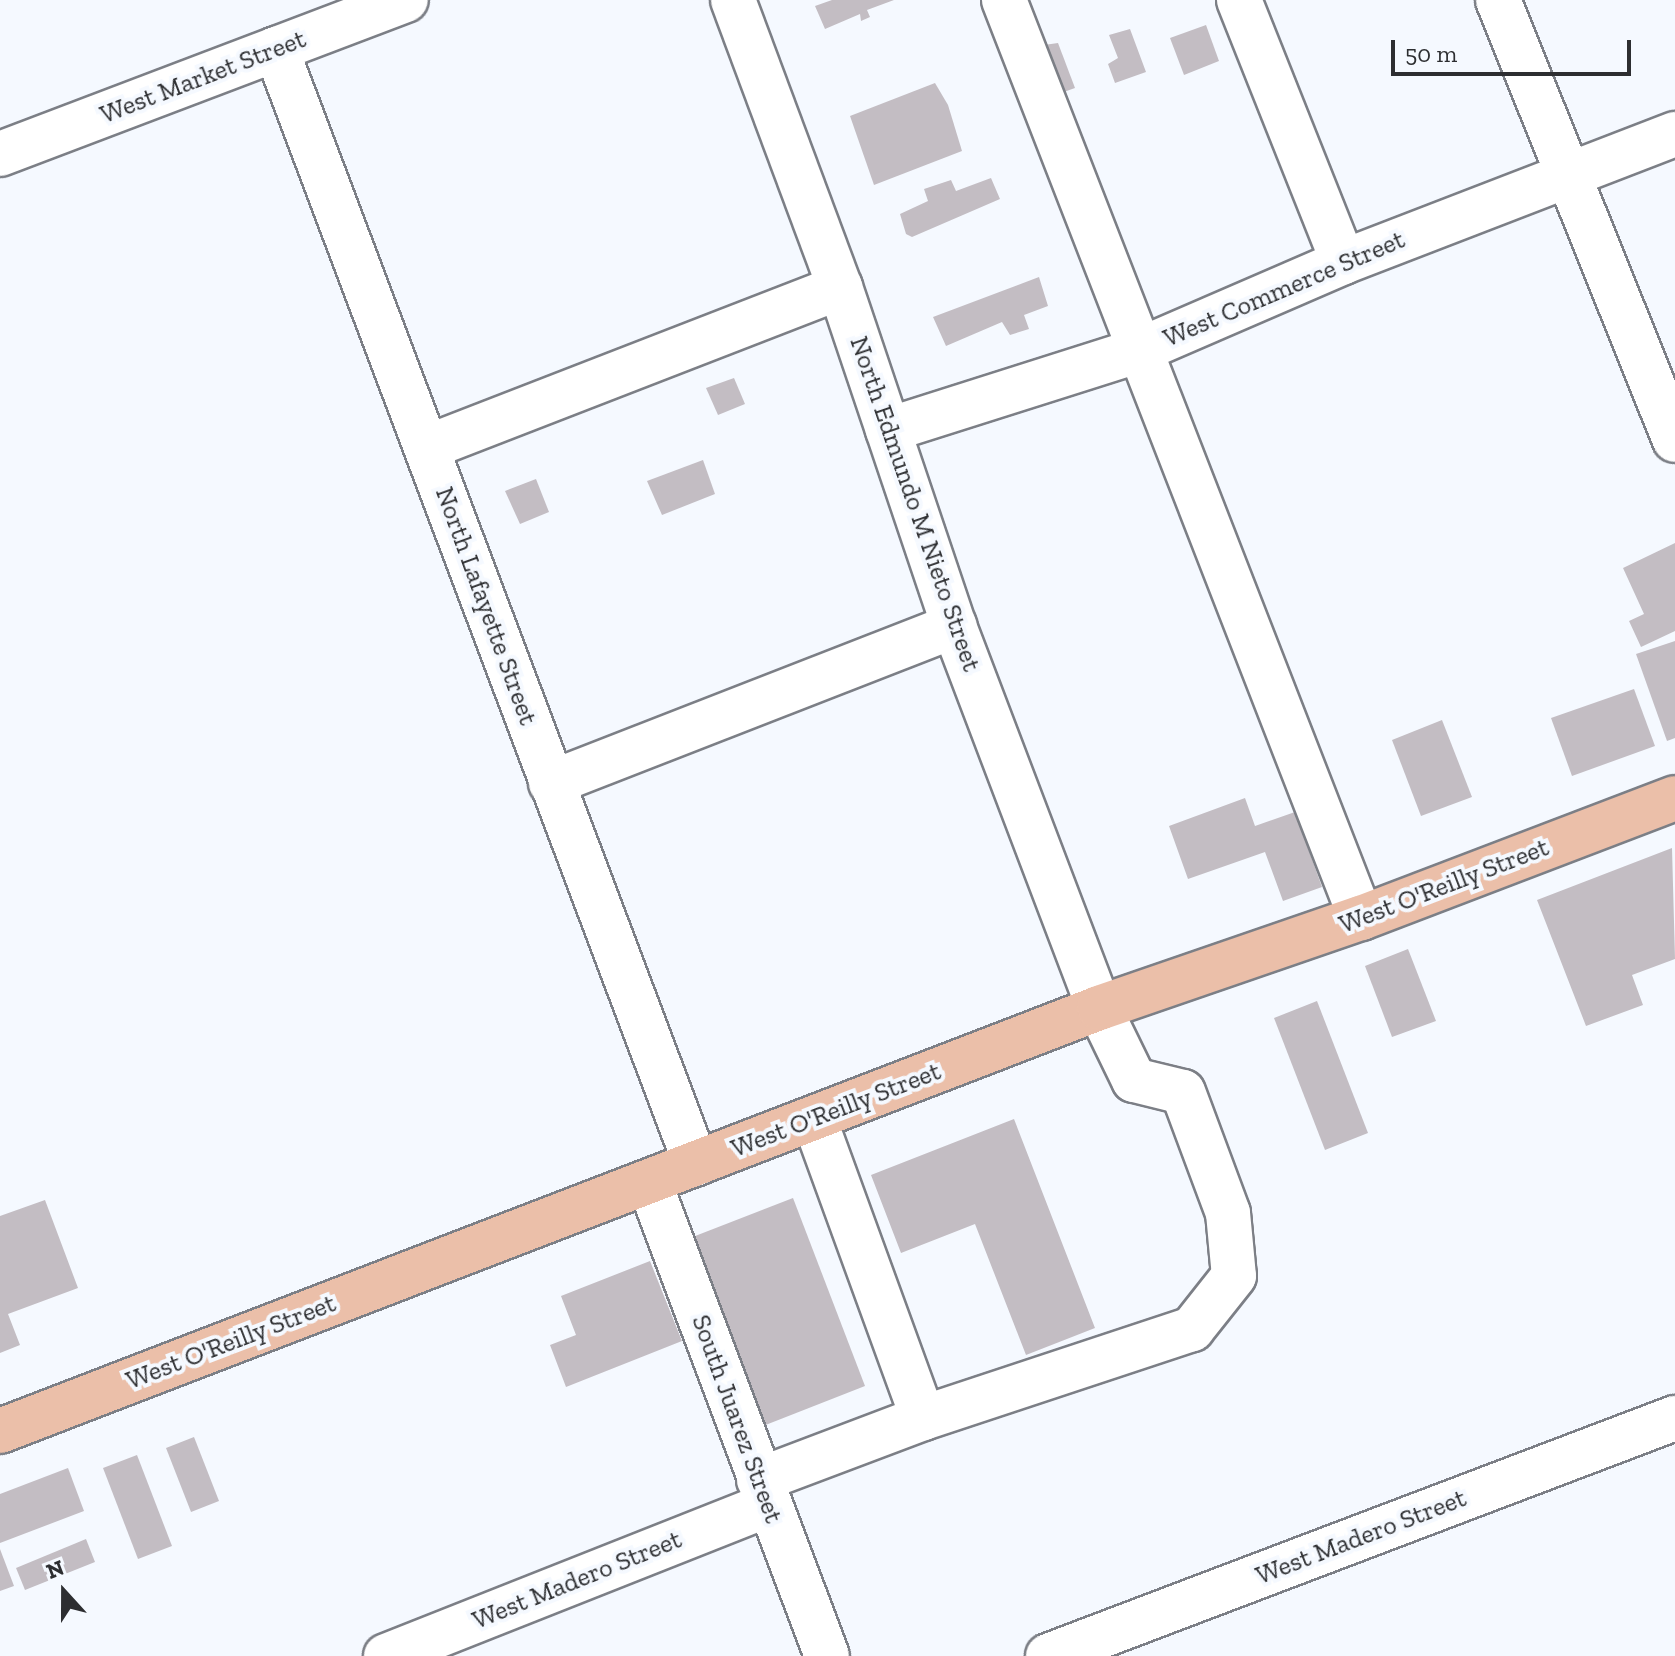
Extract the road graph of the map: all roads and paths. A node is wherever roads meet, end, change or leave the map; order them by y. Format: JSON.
{"nodes":[{"id":1,"x":406,"y":0,"type":"edge"},
{"id":2,"x":733,"y":0,"type":"edge"},
{"id":3,"x":1004,"y":0,"type":"edge"},
{"id":4,"x":1239,"y":0,"type":"edge"},
{"id":5,"x":1498,"y":0,"type":"edge"},
{"id":6,"x":276,"y":49,"type":"junction"},
{"id":7,"x":1675,"y":134,"type":"edge"},
{"id":8,"x":0,"y":154,"type":"edge"},
{"id":9,"x":1569,"y":174,"type":"junction"},
{"id":10,"x":1343,"y":262,"type":"junction"},
{"id":11,"x":840,"y":287,"type":"junction"},
{"id":12,"x":1140,"y":350,"type":"junction"},
{"id":13,"x":888,"y":430,"type":"junction"},
{"id":14,"x":1675,"y":440,"type":"edge"},
{"id":15,"x":428,"y":447,"type":"junction"},
{"id":16,"x":954,"y":626,"type":"junction"},
{"id":17,"x":551,"y":783,"type":"junction"},
{"id":18,"x":1675,"y":798,"type":"edge"},
{"id":19,"x":1361,"y":918,"type":"junction"},
{"id":20,"x":1099,"y":1008,"type":"junction"},
{"id":21,"x":814,"y":1118,"type":"junction"},
{"id":22,"x":696,"y":1164,"type":"junction"},
{"id":23,"x":649,"y":1182,"type":"junction"},
{"id":24,"x":923,"y":1418,"type":"junction"},
{"id":25,"x":1675,"y":1418,"type":"edge"},
{"id":26,"x":0,"y":1431,"type":"edge"},
{"id":27,"x":764,"y":1492,"type":"junction"},
{"id":28,"x":386,"y":1656,"type":"edge"},
{"id":29,"x":827,"y":1656,"type":"edge"},
{"id":30,"x":1048,"y":1656,"type":"edge"}],
"edges":[{"from":1,"to":6,"type":"street","name":"West Market Street"},
{"from":2,"to":11,"type":"street","name":"North Edmundo M Nieto Street"},
{"from":3,"to":12,"type":"street"},
{"from":4,"to":10,"type":"street"},
{"from":5,"to":9,"type":"street"},
{"from":6,"to":8,"type":"street","name":"West Market Street"},
{"from":6,"to":15,"type":"street","name":"North Lafayette Street"},
{"from":7,"to":9,"type":"street","name":"West Commerce Street"},
{"from":9,"to":10,"type":"street","name":"West Commerce Street"},
{"from":9,"to":14,"type":"street"},
{"from":10,"to":12,"type":"street","name":"West Commerce Street"},
{"from":11,"to":13,"type":"street","name":"North Edmundo M Nieto Street"},
{"from":11,"to":15,"type":"street"},
{"from":12,"to":13,"type":"street","name":"West Commerce Street"},
{"from":12,"to":19,"type":"street"},
{"from":13,"to":16,"type":"street","name":"North Edmundo M Nieto Street"},
{"from":15,"to":17,"type":"street","name":"North Lafayette Street"},
{"from":16,"to":17,"type":"street"},
{"from":16,"to":20,"type":"street","name":"North Edmundo M Nieto Street"},
{"from":17,"to":22,"type":"street","name":"North Lafayette Street"},
{"from":18,"to":19,"type":"main road","name":"West O'Reilly Street"},
{"from":19,"to":20,"type":"main road","name":"West O'Reilly Street"},
{"from":20,"to":21,"type":"main road","name":"West O'Reilly Street"},
{"from":20,"to":24,"type":"street","name":"North Edmundo M Nieto Street"},
{"from":21,"to":22,"type":"main road","name":"West O'Reilly Street"},
{"from":21,"to":24,"type":"street"},
{"from":22,"to":23,"type":"main road","name":"West O'Reilly Street"},
{"from":23,"to":26,"type":"main road","name":"West O'Reilly Street"},
{"from":23,"to":27,"type":"street","name":"South Juarez Street"},
{"from":24,"to":27,"type":"street","name":"West Madero Street"},
{"from":25,"to":30,"type":"street","name":"West Madero Street"},
{"from":27,"to":28,"type":"street","name":"West Madero Street"},
{"from":27,"to":29,"type":"street","name":"South Juarez Street"}]}
